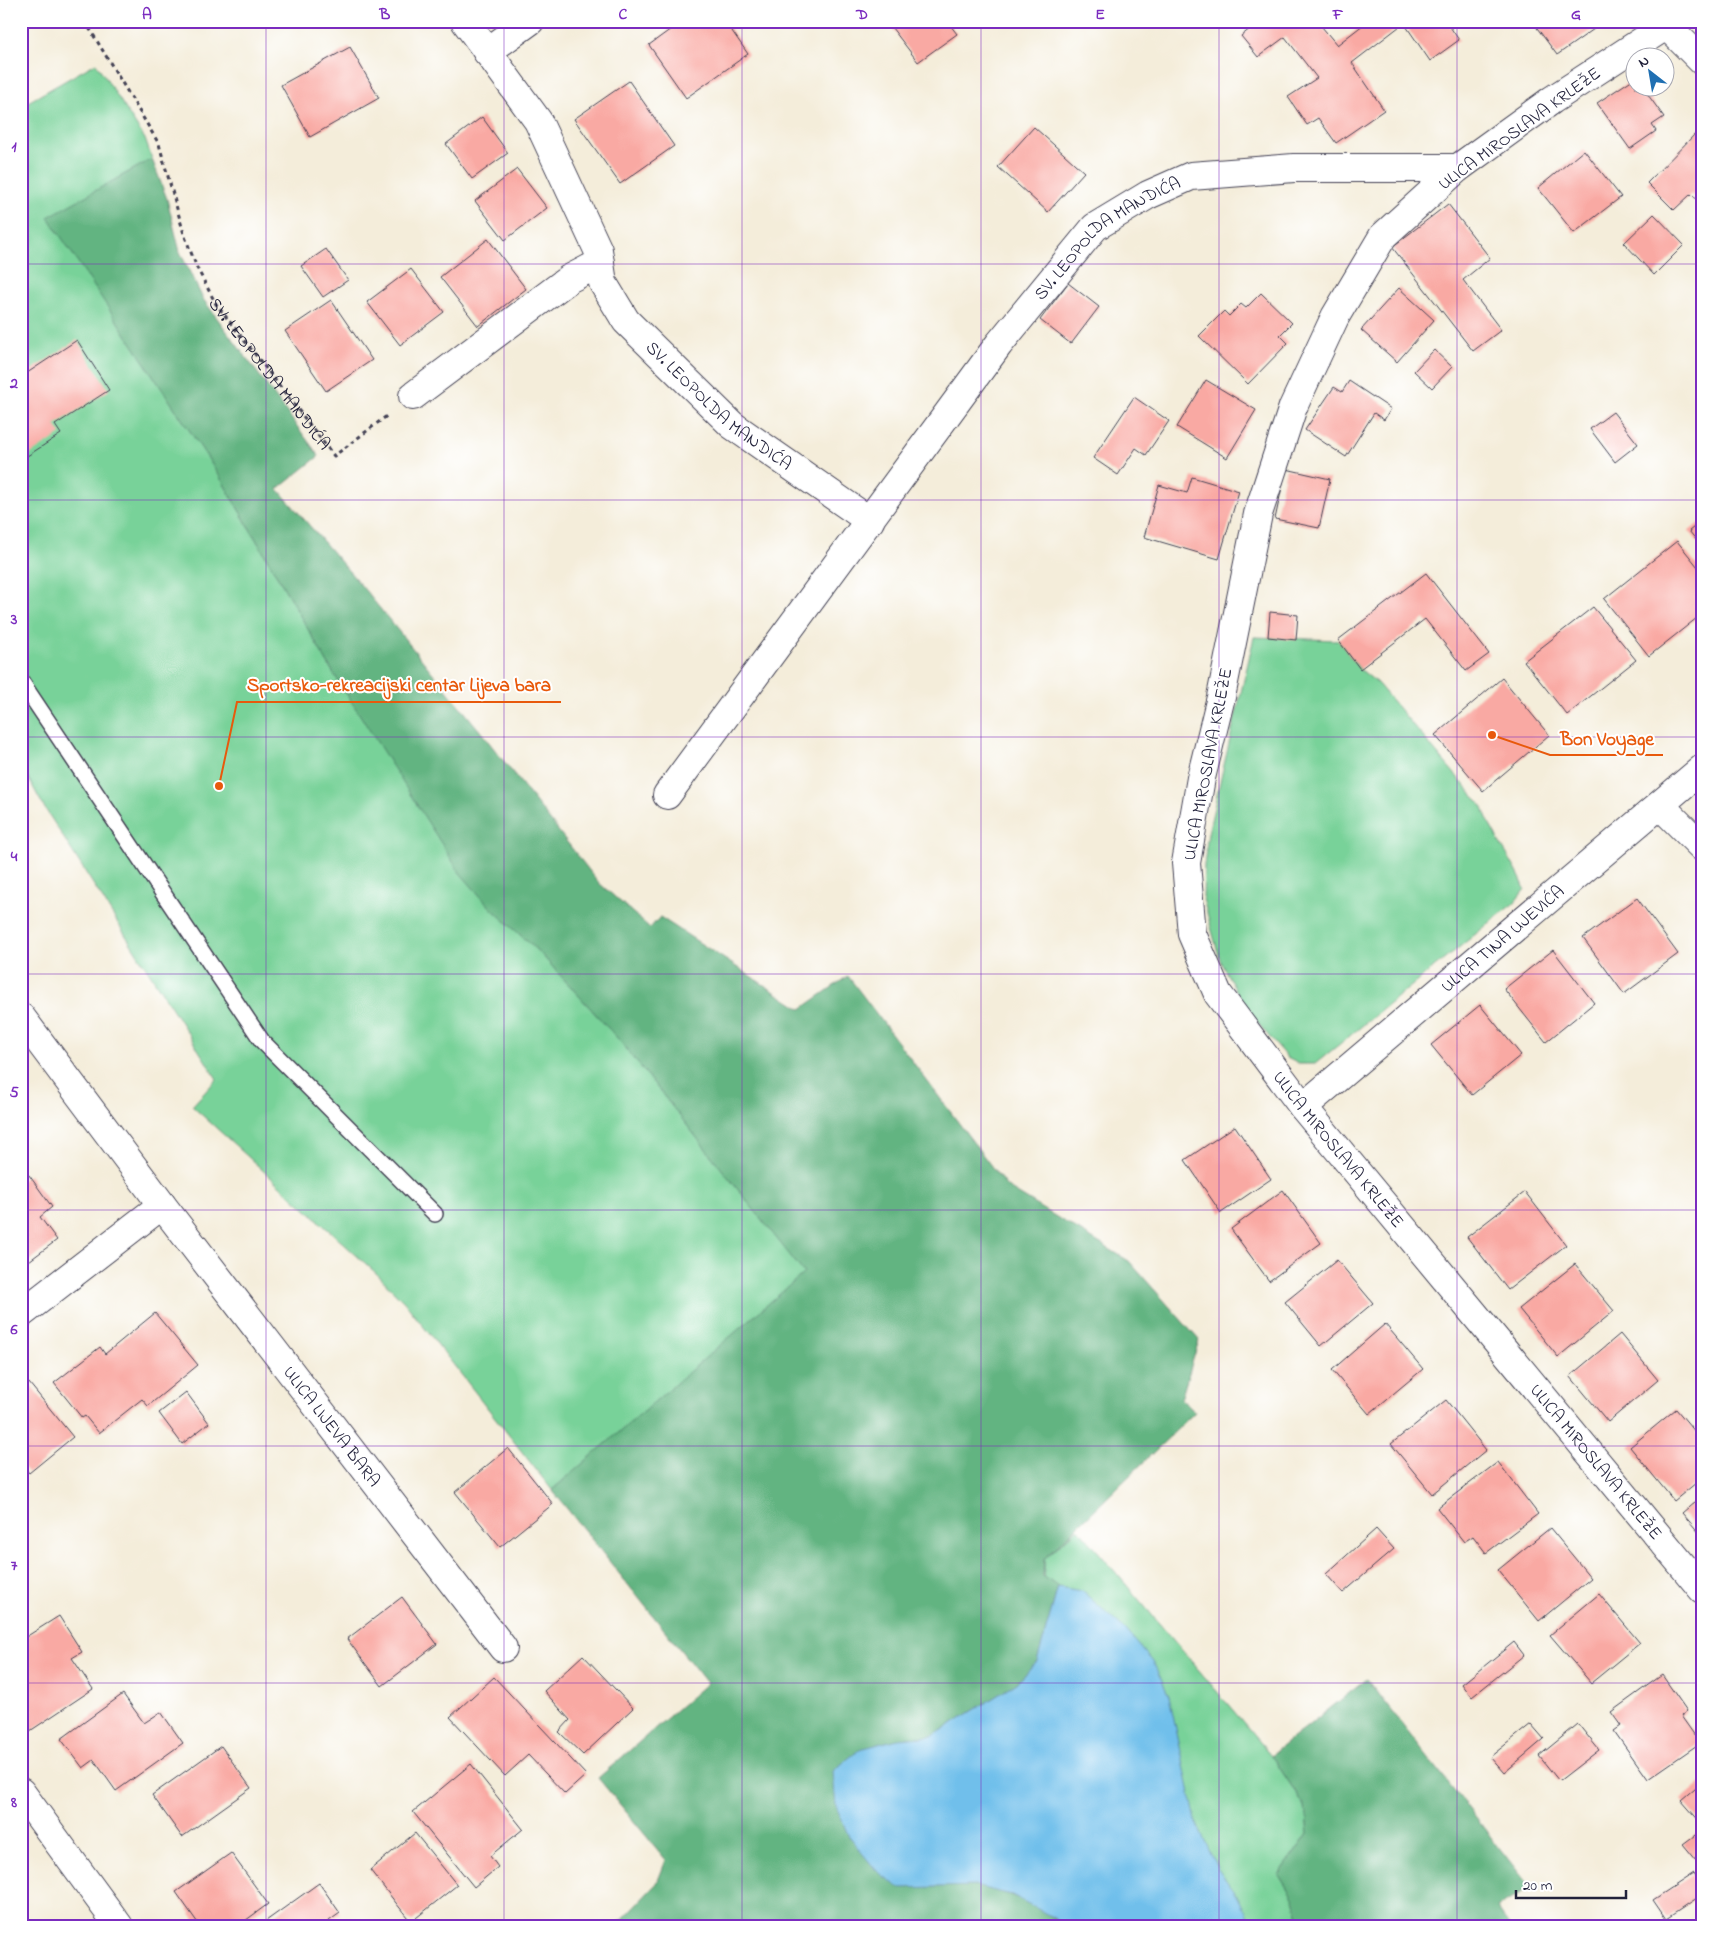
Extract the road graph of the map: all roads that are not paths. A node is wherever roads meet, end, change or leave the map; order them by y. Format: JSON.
{"nodes":[{"id":1,"x":465,"y":21,"type":"edge"},
{"id":2,"x":530,"y":21,"type":"edge"},
{"id":3,"x":1668,"y":23,"type":"edge"},
{"id":4,"x":487,"y":52,"type":"junction"},
{"id":5,"x":1702,"y":61,"type":"edge"},
{"id":6,"x":1458,"y":168,"type":"junction"},
{"id":7,"x":600,"y":263,"type":"junction"},
{"id":8,"x":413,"y":396,"type":"road end"},
{"id":9,"x":870,"y":521,"type":"junction"},
{"id":10,"x":21,"y":681,"type":"edge"},
{"id":11,"x":1702,"y":769,"type":"edge"},
{"id":12,"x":667,"y":796,"type":"dead end"},
{"id":13,"x":1660,"y":804,"type":"junction"},
{"id":14,"x":1702,"y":847,"type":"edge"},
{"id":15,"x":21,"y":1017,"type":"edge"},
{"id":16,"x":1303,"y":1107,"type":"junction"},
{"id":17,"x":162,"y":1205,"type":"junction"},
{"id":18,"x":435,"y":1214,"type":"dead end"},
{"id":19,"x":21,"y":1314,"type":"edge"},
{"id":20,"x":1702,"y":1590,"type":"edge"},
{"id":21,"x":502,"y":1648,"type":"dead end"},
{"id":22,"x":21,"y":1792,"type":"edge"},
{"id":23,"x":119,"y":1926,"type":"edge"}],
"edges":[{"from":1,"to":4,"type":"street","name":"SV. LEOPOLDA MANDIĆA"},
{"from":2,"to":4,"type":"street"},
{"from":3,"to":5,"type":"street"},
{"from":3,"to":6,"type":"street","name":"ULICA MIROSLAVA KRLEŽE"},
{"from":4,"to":7,"type":"street","name":"SV. LEOPOLDA MANDIĆA"},
{"from":6,"to":9,"type":"street","name":"SV. LEOPOLDA MANDIĆA"},
{"from":6,"to":16,"type":"street","name":"ULICA MIROSLAVA KRLEŽE"},
{"from":7,"to":8,"type":"street"},
{"from":7,"to":9,"type":"street","name":"SV. LEOPOLDA MANDIĆA"},
{"from":9,"to":12,"type":"street","name":"SV. LEOPOLDA MANDIĆA"},
{"from":10,"to":18,"type":"lane"},
{"from":11,"to":13,"type":"street","name":"ULICA TINA UJEVIĆA"},
{"from":13,"to":14,"type":"street"},
{"from":13,"to":16,"type":"street","name":"ULICA TINA UJEVIĆA"},
{"from":15,"to":17,"type":"street","name":"ULICA LIJEVA BARA"},
{"from":16,"to":20,"type":"street","name":"ULICA MIROSLAVA KRLEŽE"},
{"from":17,"to":19,"type":"street"},
{"from":17,"to":21,"type":"street","name":"ULICA LIJEVA BARA"},
{"from":22,"to":23,"type":"street"}]}
